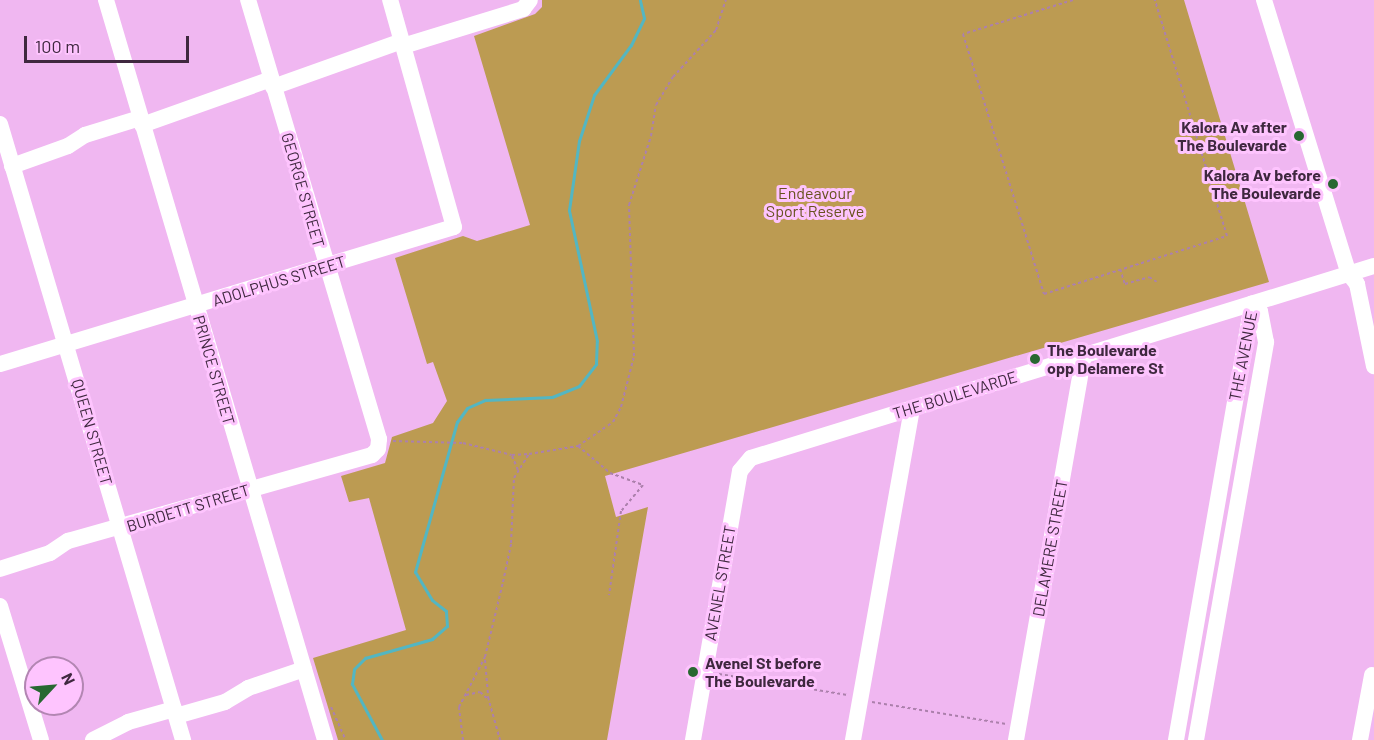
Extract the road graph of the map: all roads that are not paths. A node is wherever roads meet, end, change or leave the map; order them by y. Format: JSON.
{"nodes":[{"id":1,"x":106,"y":0,"type":"edge"},
{"id":2,"x":248,"y":0,"type":"edge"},
{"id":3,"x":390,"y":0,"type":"edge"},
{"id":4,"x":1264,"y":0,"type":"edge"},
{"id":5,"x":530,"y":1,"type":"edge"},
{"id":6,"x":403,"y":44,"type":"junction"},
{"id":7,"x":272,"y":83,"type":"junction"},
{"id":8,"x":141,"y":122,"type":"junction"},
{"id":9,"x":0,"y":124,"type":"edge"},
{"id":10,"x":8,"y":164,"type":"edge"},
{"id":11,"x":1374,"y":266,"type":"edge"},
{"id":12,"x":326,"y":267,"type":"junction"},
{"id":13,"x":1349,"y":274,"type":"junction"},
{"id":14,"x":1252,"y":304,"type":"junction"},
{"id":15,"x":196,"y":306,"type":"junction"},
{"id":16,"x":66,"y":345,"type":"junction"},
{"id":17,"x":1084,"y":356,"type":"junction"},
{"id":18,"x":0,"y":364,"type":"edge"},
{"id":19,"x":1374,"y":366,"type":"edge"},
{"id":20,"x":912,"y":409,"type":"junction"},
{"id":21,"x":378,"y":446,"type":"joint"},
{"id":22,"x":744,"y":463,"type":"joint"},
{"id":23,"x":249,"y":489,"type":"junction"},
{"id":24,"x":120,"y":528,"type":"junction"},
{"id":25,"x":0,"y":569,"type":"edge"},
{"id":26,"x":0,"y":606,"type":"edge"},
{"id":27,"x":1196,"y":623,"type":"junction"},
{"id":28,"x":1216,"y":626,"type":"junction"},
{"id":29,"x":304,"y":669,"type":"junction"},
{"id":30,"x":1372,"y":675,"type":"dead end"},
{"id":31,"x":175,"y":712,"type":"junction"},
{"id":32,"x":1017,"y":733,"type":"edge"},
{"id":33,"x":41,"y":740,"type":"edge"},
{"id":34,"x":93,"y":740,"type":"edge"},
{"id":35,"x":183,"y":740,"type":"edge"},
{"id":36,"x":325,"y":740,"type":"edge"},
{"id":37,"x":693,"y":740,"type":"edge"},
{"id":38,"x":853,"y":740,"type":"edge"},
{"id":39,"x":1176,"y":740,"type":"edge"},
{"id":40,"x":1196,"y":740,"type":"edge"},
{"id":41,"x":1360,"y":740,"type":"edge"}],
"edges":[{"from":1,"to":8,"type":"street","name":"PRINCE STREET"},
{"from":2,"to":7,"type":"street","name":"GEORGE STREET"},
{"from":3,"to":6,"type":"street"},
{"from":4,"to":13,"type":"street"},
{"from":5,"to":6,"type":"street"},
{"from":6,"to":7,"type":"street"},
{"from":6,"to":12,"type":"street","name":"ADOLPHUS STREET"},
{"from":7,"to":8,"type":"street"},
{"from":7,"to":12,"type":"street","name":"GEORGE STREET"},
{"from":8,"to":10,"type":"street"},
{"from":8,"to":15,"type":"street","name":"PRINCE STREET"},
{"from":9,"to":10,"type":"street","name":"QUEEN STREET"},
{"from":10,"to":16,"type":"street","name":"QUEEN STREET"},
{"from":11,"to":13,"type":"street","name":"THE BOULEVARDE"},
{"from":12,"to":15,"type":"street","name":"ADOLPHUS STREET"},
{"from":12,"to":21,"type":"street","name":"GEORGE STREET"},
{"from":13,"to":14,"type":"street","name":"THE BOULEVARDE"},
{"from":13,"to":19,"type":"street"},
{"from":14,"to":17,"type":"street","name":"THE BOULEVARDE"},
{"from":14,"to":27,"type":"street","name":"THE AVENUE"},
{"from":14,"to":28,"type":"street","name":"THE AVENUE"},
{"from":15,"to":16,"type":"street","name":"ADOLPHUS STREET"},
{"from":15,"to":23,"type":"street","name":"PRINCE STREET"},
{"from":16,"to":18,"type":"street","name":"ADOLPHUS STREET"},
{"from":16,"to":24,"type":"street","name":"QUEEN STREET"},
{"from":17,"to":20,"type":"street","name":"THE BOULEVARDE"},
{"from":17,"to":32,"type":"street","name":"DELAMERE STREET"},
{"from":20,"to":22,"type":"street","name":"THE BOULEVARDE"},
{"from":20,"to":38,"type":"street"},
{"from":21,"to":23,"type":"street","name":"BURDETT STREET"},
{"from":22,"to":37,"type":"street","name":"AVENEL STREET"},
{"from":23,"to":24,"type":"street","name":"BURDETT STREET"},
{"from":23,"to":29,"type":"street","name":"PRINCE STREET"},
{"from":24,"to":25,"type":"street","name":"BURDETT STREET"},
{"from":24,"to":31,"type":"street","name":"QUEEN STREET"},
{"from":26,"to":33,"type":"street"},
{"from":27,"to":28,"type":"street"},
{"from":27,"to":39,"type":"street","name":"THE AVENUE"},
{"from":28,"to":40,"type":"street","name":"THE AVENUE"},
{"from":29,"to":31,"type":"street"},
{"from":29,"to":36,"type":"street","name":"PRINCE STREET"},
{"from":30,"to":41,"type":"street"},
{"from":31,"to":34,"type":"street"},
{"from":31,"to":35,"type":"street","name":"QUEEN STREET"}]}
